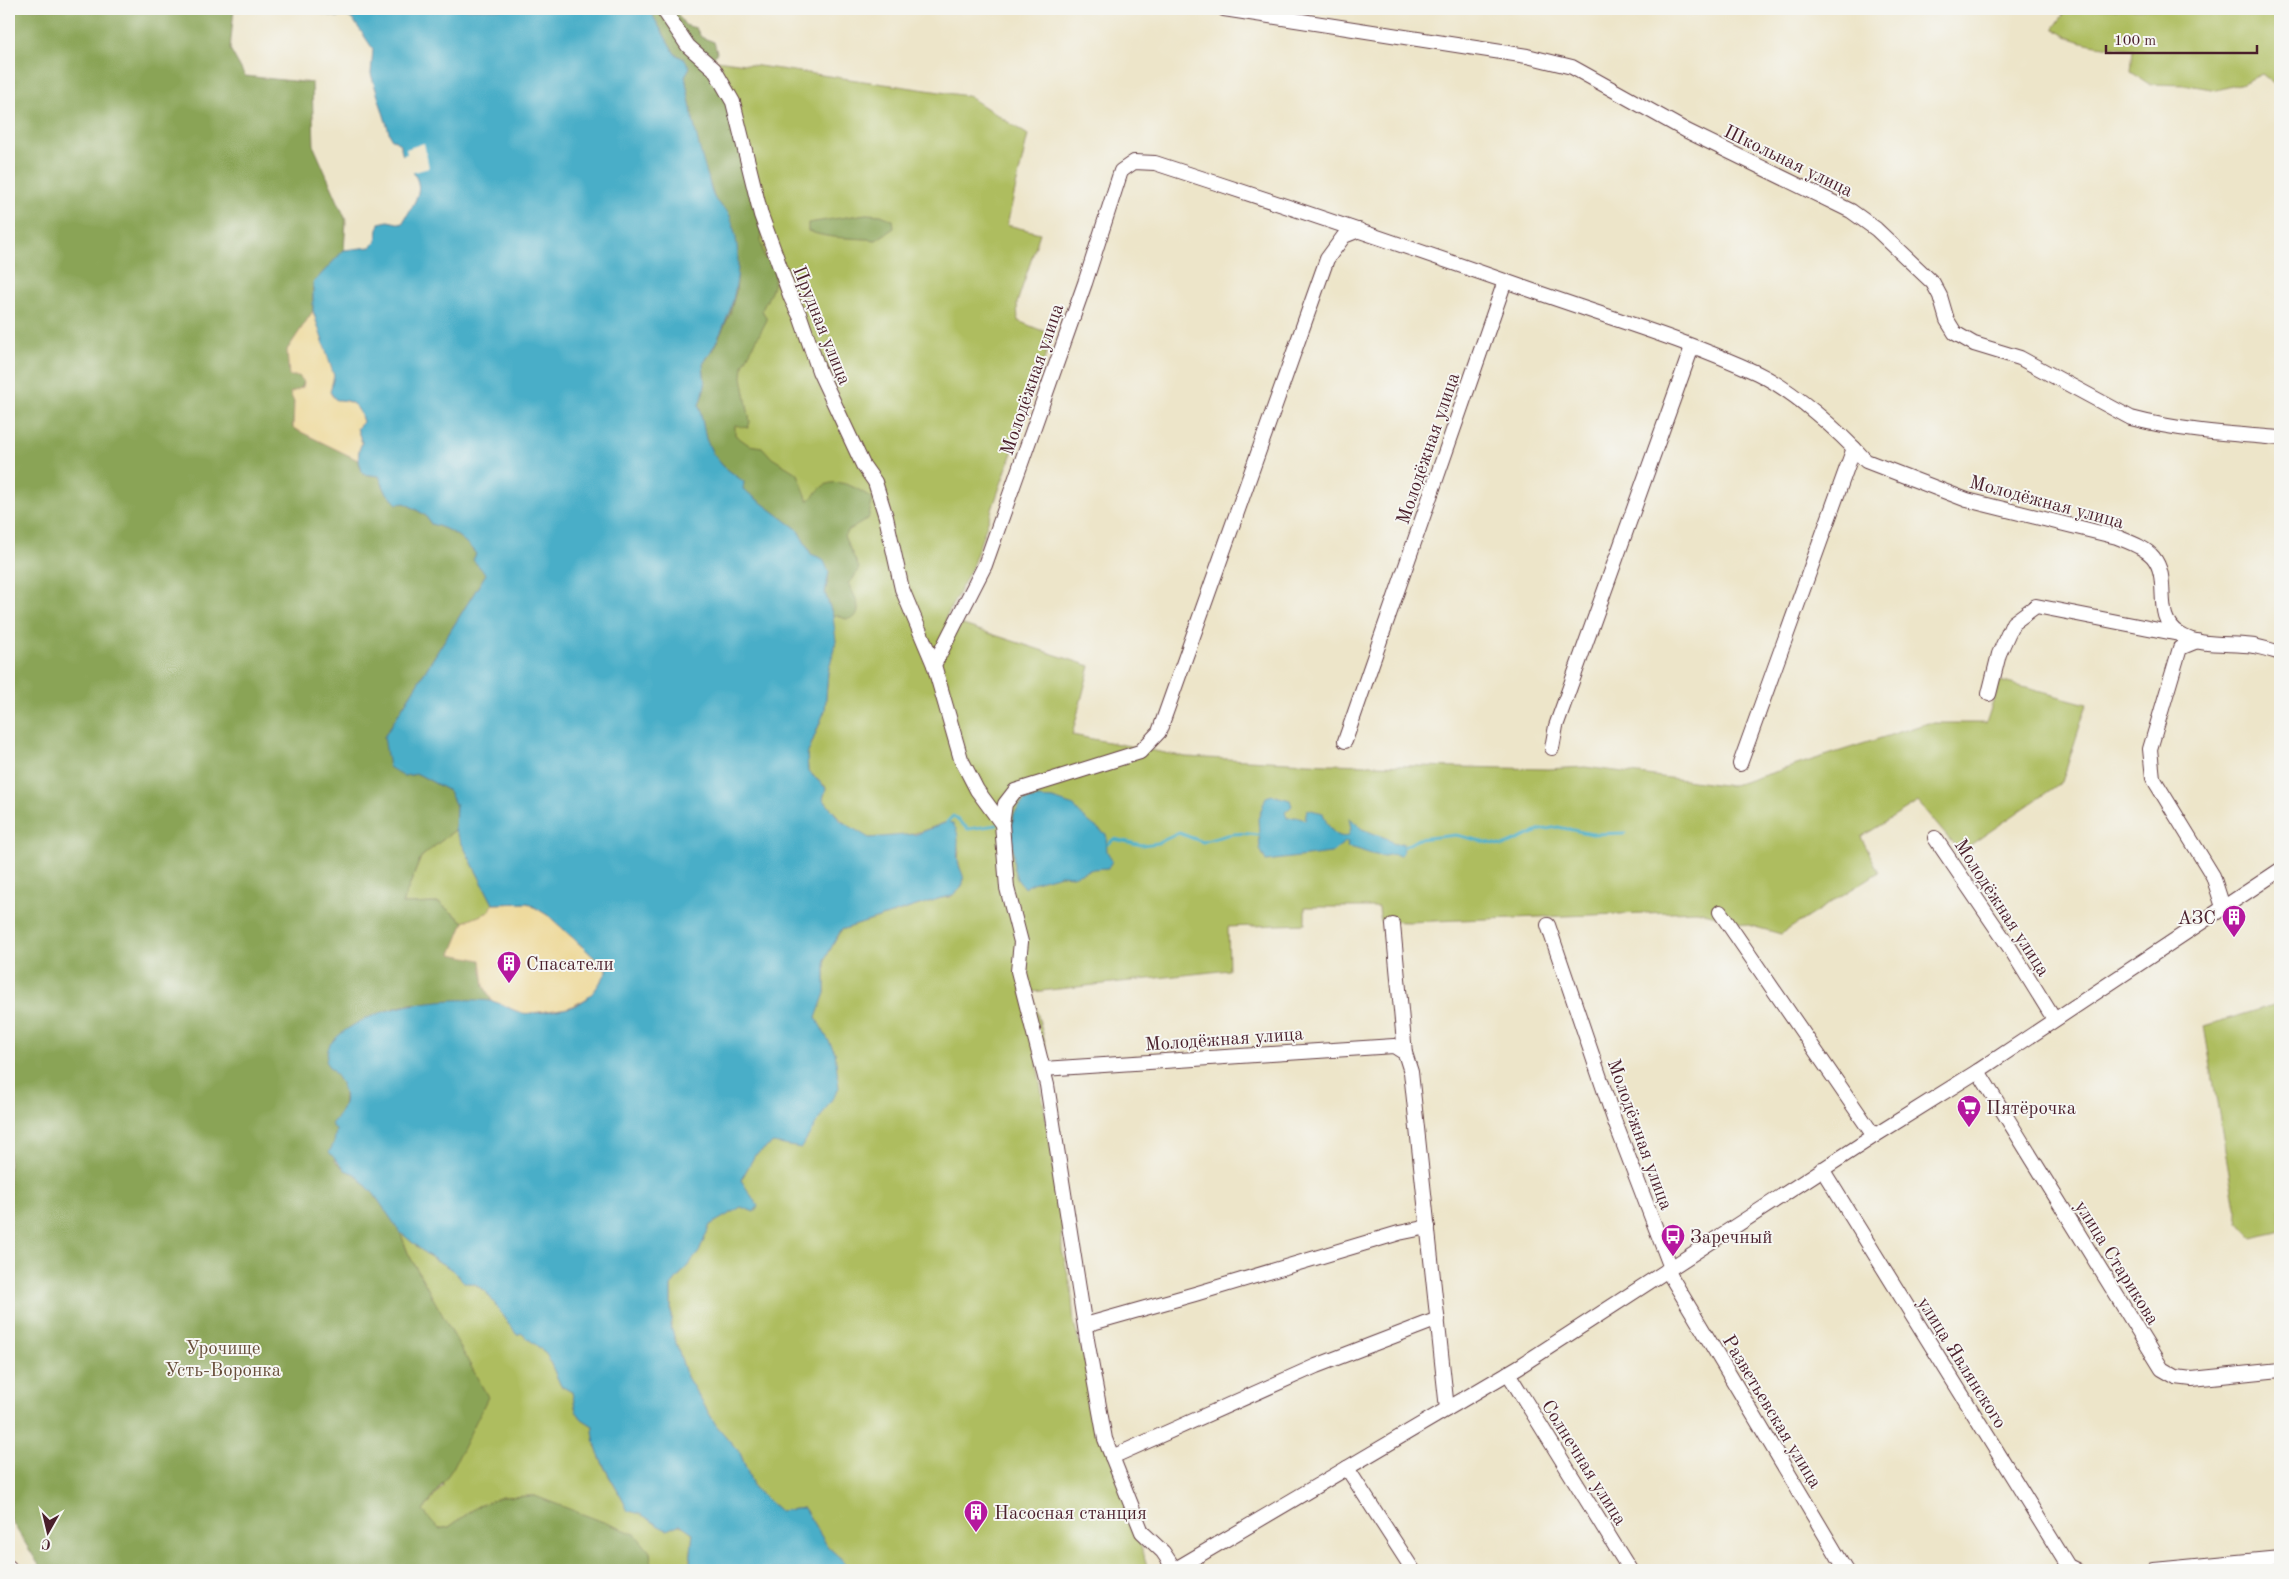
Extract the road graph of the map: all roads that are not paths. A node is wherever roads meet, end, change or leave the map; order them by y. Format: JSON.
{"nodes":[{"id":1,"x":663,"y":9,"type":"edge"},
{"id":2,"x":1224,"y":9,"type":"edge"},
{"id":3,"x":1359,"y":230,"type":"junction"},
{"id":4,"x":1505,"y":281,"type":"junction"},
{"id":5,"x":1692,"y":347,"type":"junction"},
{"id":6,"x":2280,"y":438,"type":"edge"},
{"id":7,"x":1854,"y":448,"type":"junction"},
{"id":8,"x":2179,"y":634,"type":"junction"},
{"id":9,"x":2197,"y":641,"type":"junction"},
{"id":10,"x":2280,"y":652,"type":"edge"},
{"id":11,"x":934,"y":665,"type":"junction"},
{"id":12,"x":1988,"y":694,"type":"dead end"},
{"id":13,"x":1345,"y":741,"type":"dead end"},
{"id":14,"x":1552,"y":748,"type":"dead end"},
{"id":15,"x":1740,"y":764,"type":"dead end"},
{"id":16,"x":1002,"y":824,"type":"junction"},
{"id":17,"x":1935,"y":838,"type":"dead end"},
{"id":18,"x":2280,"y":870,"type":"edge"},
{"id":19,"x":2223,"y":907,"type":"junction"},
{"id":20,"x":1720,"y":912,"type":"dead end"},
{"id":21,"x":1393,"y":925,"type":"dead end"},
{"id":22,"x":1548,"y":925,"type":"dead end"},
{"id":23,"x":2054,"y":1019,"type":"junction"},
{"id":24,"x":1405,"y":1053,"type":"junction"},
{"id":25,"x":1043,"y":1069,"type":"junction"},
{"id":26,"x":1978,"y":1071,"type":"junction"},
{"id":27,"x":1874,"y":1136,"type":"junction"},
{"id":28,"x":1822,"y":1169,"type":"junction"},
{"id":29,"x":1428,"y":1227,"type":"junction"},
{"id":30,"x":1669,"y":1269,"type":"junction"},
{"id":31,"x":1438,"y":1319,"type":"junction"},
{"id":32,"x":1085,"y":1325,"type":"junction"},
{"id":33,"x":2280,"y":1370,"type":"edge"},
{"id":34,"x":1508,"y":1373,"type":"junction"},
{"id":35,"x":1447,"y":1409,"type":"junction"},
{"id":36,"x":1112,"y":1457,"type":"junction"},
{"id":37,"x":1347,"y":1468,"type":"junction"},
{"id":38,"x":2280,"y":1558,"type":"edge"},
{"id":39,"x":1179,"y":1569,"type":"edge"},
{"id":40,"x":2070,"y":1569,"type":"edge"},
{"id":41,"x":1413,"y":1570,"type":"edge"},
{"id":42,"x":1630,"y":1570,"type":"edge"},
{"id":43,"x":1846,"y":1570,"type":"edge"},
{"id":44,"x":2154,"y":1570,"type":"edge"}],
"edges":[{"from":1,"to":11,"type":"street","name":"Прудная улица"},
{"from":2,"to":6,"type":"street","name":"Школьная улица"},
{"from":3,"to":4,"type":"street","name":"Молодёжная улица"},
{"from":3,"to":11,"type":"street","name":"Молодёжная улица"},
{"from":3,"to":16,"type":"street"},
{"from":4,"to":5,"type":"street","name":"Молодёжная улица"},
{"from":4,"to":13,"type":"street","name":"Молодёжная улица"},
{"from":5,"to":7,"type":"street","name":"Молодёжная улица"},
{"from":5,"to":14,"type":"street"},
{"from":7,"to":8,"type":"street","name":"Молодёжная улица"},
{"from":7,"to":15,"type":"street"},
{"from":8,"to":9,"type":"street"},
{"from":8,"to":12,"type":"street"},
{"from":9,"to":10,"type":"street"},
{"from":9,"to":19,"type":"street"},
{"from":11,"to":16,"type":"street"},
{"from":16,"to":25,"type":"street"},
{"from":17,"to":23,"type":"street","name":"Молодёжная улица"},
{"from":18,"to":19,"type":"street"},
{"from":19,"to":23,"type":"street"},
{"from":20,"to":27,"type":"street"},
{"from":21,"to":24,"type":"street"},
{"from":22,"to":30,"type":"street","name":"Молодёжная улица"},
{"from":23,"to":26,"type":"street"},
{"from":24,"to":25,"type":"street","name":"Молодёжная улица"},
{"from":24,"to":29,"type":"street"},
{"from":25,"to":32,"type":"street"},
{"from":26,"to":27,"type":"street"},
{"from":26,"to":33,"type":"street","name":"улица Старикова"},
{"from":27,"to":28,"type":"street"},
{"from":28,"to":30,"type":"street"},
{"from":28,"to":40,"type":"street","name":"улица Являнского"},
{"from":29,"to":31,"type":"street"},
{"from":29,"to":32,"type":"street"},
{"from":30,"to":34,"type":"street"},
{"from":30,"to":43,"type":"street","name":"Разветьевская улица"},
{"from":31,"to":35,"type":"street"},
{"from":31,"to":36,"type":"street"},
{"from":32,"to":36,"type":"street"},
{"from":34,"to":35,"type":"street"},
{"from":34,"to":42,"type":"street","name":"Солнечная улица"},
{"from":35,"to":37,"type":"street"},
{"from":36,"to":39,"type":"street"},
{"from":37,"to":39,"type":"street"},
{"from":37,"to":41,"type":"street"},
{"from":38,"to":44,"type":"street"}]}
